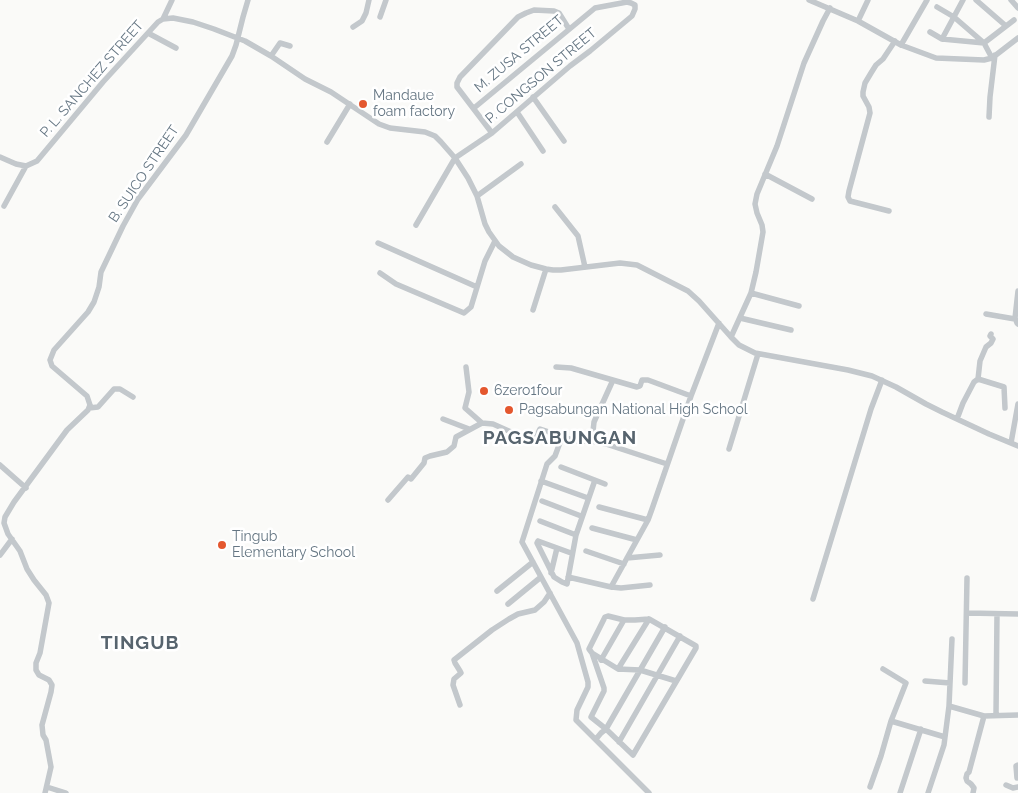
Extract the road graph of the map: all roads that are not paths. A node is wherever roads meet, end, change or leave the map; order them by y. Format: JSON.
{"nodes":[{"id":1,"x":172,"y":0,"type":"edge"},
{"id":2,"x":248,"y":0,"type":"edge"},
{"id":3,"x":369,"y":0,"type":"edge"},
{"id":4,"x":386,"y":0,"type":"edge"},
{"id":5,"x":809,"y":0,"type":"edge"},
{"id":6,"x":868,"y":0,"type":"edge"},
{"id":7,"x":927,"y":0,"type":"edge"},
{"id":8,"x":963,"y":0,"type":"edge"},
{"id":9,"x":976,"y":0,"type":"edge"},
{"id":10,"x":1011,"y":0,"type":"edge"},
{"id":11,"x":634,"y":6,"type":"joint"},
{"id":12,"x":937,"y":7,"type":"dead end"},
{"id":13,"x":830,"y":8,"type":"junction"},
{"id":14,"x":1018,"y":8,"type":"edge"},
{"id":15,"x":380,"y":17,"type":"dead end"},
{"id":16,"x":954,"y":17,"type":"junction"},
{"id":17,"x":163,"y":19,"type":"junction"},
{"id":18,"x":1014,"y":20,"type":"dead end"},
{"id":19,"x":858,"y":21,"type":"junction"},
{"id":20,"x":1006,"y":26,"type":"junction"},
{"id":21,"x":353,"y":27,"type":"dead end"},
{"id":22,"x":569,"y":29,"type":"junction"},
{"id":23,"x":148,"y":32,"type":"junction"},
{"id":24,"x":930,"y":32,"type":"dead end"},
{"id":25,"x":238,"y":38,"type":"junction"},
{"id":26,"x":1018,"y":38,"type":"edge"},
{"id":27,"x":942,"y":39,"type":"junction"},
{"id":28,"x":895,"y":40,"type":"junction"},
{"id":29,"x":984,"y":42,"type":"junction"},
{"id":30,"x":901,"y":45,"type":"junction"},
{"id":31,"x":290,"y":46,"type":"dead end"},
{"id":32,"x":176,"y":48,"type":"dead end"},
{"id":33,"x":271,"y":56,"type":"junction"},
{"id":34,"x":994,"y":56,"type":"junction"},
{"id":35,"x":532,"y":97,"type":"junction"},
{"id":36,"x":350,"y":104,"type":"junction"},
{"id":37,"x":474,"y":108,"type":"junction"},
{"id":38,"x":517,"y":112,"type":"junction"},
{"id":39,"x":989,"y":116,"type":"dead end"},
{"id":40,"x":492,"y":133,"type":"junction"},
{"id":41,"x":564,"y":141,"type":"dead end"},
{"id":42,"x":327,"y":142,"type":"dead end"},
{"id":43,"x":543,"y":151,"type":"dead end"},
{"id":44,"x":0,"y":157,"type":"edge"},
{"id":45,"x":455,"y":158,"type":"junction"},
{"id":46,"x":520,"y":164,"type":"dead end"},
{"id":47,"x":26,"y":166,"type":"junction"},
{"id":48,"x":765,"y":174,"type":"junction"},
{"id":49,"x":477,"y":196,"type":"junction"},
{"id":50,"x":812,"y":200,"type":"dead end"},
{"id":51,"x":4,"y":206,"type":"dead end"},
{"id":52,"x":554,"y":208,"type":"dead end"},
{"id":53,"x":889,"y":212,"type":"dead end"},
{"id":54,"x":416,"y":225,"type":"dead end"},
{"id":55,"x":495,"y":241,"type":"junction"},
{"id":56,"x":378,"y":243,"type":"dead end"},
{"id":57,"x":585,"y":268,"type":"junction"},
{"id":58,"x":546,"y":269,"type":"junction"},
{"id":59,"x":380,"y":273,"type":"dead end"},
{"id":60,"x":477,"y":287,"type":"junction"},
{"id":61,"x":1018,"y":291,"type":"edge"},
{"id":62,"x":751,"y":293,"type":"junction"},
{"id":63,"x":799,"y":306,"type":"dead end"},
{"id":64,"x":533,"y":310,"type":"dead end"},
{"id":65,"x":986,"y":314,"type":"dead end"},
{"id":66,"x":740,"y":318,"type":"junction"},
{"id":67,"x":1017,"y":322,"type":"edge"},
{"id":68,"x":719,"y":323,"type":"junction"},
{"id":69,"x":791,"y":330,"type":"dead end"},
{"id":70,"x":991,"y":334,"type":"dead end"},
{"id":71,"x":731,"y":337,"type":"junction"},
{"id":72,"x":758,"y":354,"type":"junction"},
{"id":73,"x":466,"y":367,"type":"dead end"},
{"id":74,"x":556,"y":367,"type":"dead end"},
{"id":75,"x":978,"y":379,"type":"junction"},
{"id":76,"x":613,"y":380,"type":"junction"},
{"id":77,"x":882,"y":380,"type":"junction"},
{"id":78,"x":691,"y":396,"type":"junction"},
{"id":79,"x":133,"y":397,"type":"dead end"},
{"id":80,"x":1018,"y":404,"type":"edge"},
{"id":81,"x":89,"y":408,"type":"junction"},
{"id":82,"x":1005,"y":408,"type":"dead end"},
{"id":83,"x":443,"y":419,"type":"dead end"},
{"id":84,"x":957,"y":419,"type":"junction"},
{"id":85,"x":482,"y":423,"type":"junction"},
{"id":86,"x":469,"y":429,"type":"junction"},
{"id":87,"x":562,"y":437,"type":"junction"},
{"id":88,"x":592,"y":441,"type":"junction"},
{"id":89,"x":1011,"y":443,"type":"junction"},
{"id":90,"x":1018,"y":446,"type":"edge"},
{"id":91,"x":729,"y":449,"type":"dead end"},
{"id":92,"x":667,"y":464,"type":"junction"},
{"id":93,"x":0,"y":465,"type":"edge"},
{"id":94,"x":561,"y":467,"type":"dead end"},
{"id":95,"x":595,"y":480,"type":"junction"},
{"id":96,"x":542,"y":481,"type":"junction"},
{"id":97,"x":605,"y":484,"type":"dead end"},
{"id":98,"x":26,"y":488,"type":"junction"},
{"id":99,"x":588,"y":498,"type":"junction"},
{"id":100,"x":388,"y":500,"type":"dead end"},
{"id":101,"x":542,"y":501,"type":"dead end"},
{"id":102,"x":599,"y":507,"type":"dead end"},
{"id":103,"x":582,"y":516,"type":"junction"},
{"id":104,"x":2,"y":518,"type":"edge"},
{"id":105,"x":648,"y":520,"type":"junction"},
{"id":106,"x":540,"y":521,"type":"dead end"},
{"id":107,"x":592,"y":528,"type":"dead end"},
{"id":108,"x":576,"y":535,"type":"junction"},
{"id":109,"x":12,"y":539,"type":"junction"},
{"id":110,"x":637,"y":540,"type":"junction"},
{"id":111,"x":557,"y":548,"type":"junction"},
{"id":112,"x":586,"y":551,"type":"dead end"},
{"id":113,"x":571,"y":553,"type":"junction"},
{"id":114,"x":0,"y":555,"type":"edge"},
{"id":115,"x":660,"y":555,"type":"dead end"},
{"id":116,"x":626,"y":561,"type":"junction"},
{"id":117,"x":533,"y":562,"type":"junction"},
{"id":118,"x":551,"y":573,"type":"junction"},
{"id":119,"x":541,"y":576,"type":"junction"},
{"id":120,"x":967,"y":578,"type":"dead end"},
{"id":121,"x":567,"y":580,"type":"junction"},
{"id":122,"x":650,"y":585,"type":"dead end"},
{"id":123,"x":612,"y":588,"type":"junction"},
{"id":124,"x":497,"y":591,"type":"dead end"},
{"id":125,"x":550,"y":593,"type":"junction"},
{"id":126,"x":813,"y":599,"type":"dead end"},
{"id":127,"x":508,"y":604,"type":"dead end"},
{"id":128,"x":967,"y":613,"type":"junction"},
{"id":129,"x":997,"y":614,"type":"junction"},
{"id":130,"x":1018,"y":614,"type":"edge"},
{"id":131,"x":650,"y":619,"type":"junction"},
{"id":132,"x":624,"y":620,"type":"junction"},
{"id":133,"x":665,"y":627,"type":"junction"},
{"id":134,"x":680,"y":636,"type":"junction"},
{"id":135,"x":952,"y":639,"type":"dead end"},
{"id":136,"x":590,"y":651,"type":"junction"},
{"id":137,"x":601,"y":660,"type":"junction"},
{"id":138,"x":883,"y":669,"type":"dead end"},
{"id":139,"x":618,"y":670,"type":"junction"},
{"id":140,"x":640,"y":670,"type":"junction"},
{"id":141,"x":658,"y":675,"type":"junction"},
{"id":142,"x":676,"y":681,"type":"junction"},
{"id":143,"x":925,"y":681,"type":"dead end"},
{"id":144,"x":950,"y":683,"type":"junction"},
{"id":145,"x":965,"y":683,"type":"dead end"},
{"id":146,"x":460,"y":705,"type":"dead end"},
{"id":147,"x":949,"y":706,"type":"junction"},
{"id":148,"x":1018,"y":715,"type":"edge"},
{"id":149,"x":984,"y":716,"type":"junction"},
{"id":150,"x":996,"y":716,"type":"junction"},
{"id":151,"x":892,"y":720,"type":"junction"},
{"id":152,"x":921,"y":729,"type":"junction"},
{"id":153,"x":606,"y":730,"type":"junction"},
{"id":154,"x":945,"y":736,"type":"junction"},
{"id":155,"x":598,"y":741,"type":"junction"},
{"id":156,"x":618,"y":742,"type":"junction"},
{"id":157,"x":1018,"y":764,"type":"edge"},
{"id":158,"x":1017,"y":778,"type":"edge"},
{"id":159,"x":1006,"y":785,"type":"dead end"},
{"id":160,"x":870,"y":787,"type":"dead end"},
{"id":161,"x":1018,"y":788,"type":"edge"},
{"id":162,"x":46,"y":790,"type":"edge"},
{"id":163,"x":66,"y":793,"type":"edge"},
{"id":164,"x":649,"y":793,"type":"edge"},
{"id":165,"x":900,"y":793,"type":"edge"},
{"id":166,"x":928,"y":793,"type":"edge"},
{"id":167,"x":973,"y":793,"type":"edge"}],
"edges":[{"from":1,"to":17,"type":"street"},
{"from":2,"to":25,"type":"street","name":"B. SUICO STREET"},
{"from":3,"to":21,"type":"street"},
{"from":4,"to":15,"type":"street"},
{"from":5,"to":13,"type":"street"},
{"from":6,"to":19,"type":"street"},
{"from":7,"to":30,"type":"street"},
{"from":8,"to":16,"type":"street"},
{"from":9,"to":20,"type":"street"},
{"from":10,"to":14,"type":"street"},
{"from":11,"to":22,"type":"street","name":"M. ZUSA STREET"},
{"from":11,"to":35,"type":"street","name":"P. CONGSON STREET"},
{"from":12,"to":16,"type":"street"},
{"from":13,"to":19,"type":"street"},
{"from":13,"to":48,"type":"street"},
{"from":16,"to":27,"type":"street"},
{"from":16,"to":29,"type":"street"},
{"from":17,"to":23,"type":"street","name":"P. L. SANCHEZ STREET"},
{"from":17,"to":25,"type":"street","name":"P. L. SANCHEZ STREET"},
{"from":18,"to":20,"type":"street"},
{"from":19,"to":28,"type":"street"},
{"from":20,"to":29,"type":"street"},
{"from":22,"to":37,"type":"street","name":"M. ZUSA STREET"},
{"from":22,"to":37,"type":"street"},
{"from":23,"to":32,"type":"street"},
{"from":23,"to":47,"type":"street","name":"P. L. SANCHEZ STREET"},
{"from":24,"to":27,"type":"street"},
{"from":25,"to":33,"type":"street","name":"P. L. SANCHEZ STREET"},
{"from":25,"to":81,"type":"street","name":"B. SUICO STREET"},
{"from":26,"to":34,"type":"street"},
{"from":27,"to":29,"type":"street"},
{"from":28,"to":30,"type":"street"},
{"from":28,"to":53,"type":"street"},
{"from":29,"to":34,"type":"street"},
{"from":30,"to":34,"type":"street"},
{"from":31,"to":33,"type":"street"},
{"from":33,"to":36,"type":"street","name":"P. L. SANCHEZ STREET"},
{"from":34,"to":39,"type":"street"},
{"from":35,"to":38,"type":"street","name":"P. CONGSON STREET"},
{"from":35,"to":41,"type":"street"},
{"from":36,"to":42,"type":"street"},
{"from":36,"to":45,"type":"street","name":"P. L. SANCHEZ STREET"},
{"from":37,"to":40,"type":"street"},
{"from":38,"to":40,"type":"street","name":"P. CONGSON STREET"},
{"from":38,"to":43,"type":"street"},
{"from":40,"to":45,"type":"street","name":"P. CONGSON STREET"},
{"from":44,"to":47,"type":"street"},
{"from":45,"to":49,"type":"street","name":"P. L. SANCHEZ STREET"},
{"from":45,"to":54,"type":"street"},
{"from":46,"to":49,"type":"street"},
{"from":47,"to":51,"type":"street"},
{"from":48,"to":50,"type":"street"},
{"from":48,"to":62,"type":"street"},
{"from":49,"to":55,"type":"street","name":"P. L. SANCHEZ STREET"},
{"from":52,"to":57,"type":"street"},
{"from":55,"to":58,"type":"street","name":"P. L. SANCHEZ STREET"},
{"from":55,"to":60,"type":"street"},
{"from":56,"to":60,"type":"street"},
{"from":57,"to":58,"type":"street","name":"P. L. SANCHEZ STREET"},
{"from":57,"to":68,"type":"street","name":"P. L. SANCHEZ STREET"},
{"from":58,"to":64,"type":"street"},
{"from":59,"to":60,"type":"street"},
{"from":61,"to":67,"type":"street"},
{"from":62,"to":63,"type":"street"},
{"from":62,"to":66,"type":"street"},
{"from":65,"to":67,"type":"street"},
{"from":66,"to":69,"type":"street"},
{"from":66,"to":71,"type":"street"},
{"from":68,"to":71,"type":"street","name":"P. L. SANCHEZ STREET"},
{"from":68,"to":78,"type":"street"},
{"from":70,"to":75,"type":"street"},
{"from":71,"to":72,"type":"street","name":"P. L. SANCHEZ STREET"},
{"from":72,"to":77,"type":"street","name":"P. L. SANCHEZ STREET"},
{"from":72,"to":91,"type":"street"},
{"from":73,"to":85,"type":"street"},
{"from":74,"to":76,"type":"street"},
{"from":75,"to":82,"type":"street"},
{"from":75,"to":84,"type":"street"},
{"from":76,"to":78,"type":"street"},
{"from":76,"to":88,"type":"street"},
{"from":77,"to":84,"type":"street","name":"P. L. SANCHEZ STREET"},
{"from":77,"to":126,"type":"street"},
{"from":78,"to":92,"type":"street"},
{"from":79,"to":81,"type":"street"},
{"from":80,"to":89,"type":"street"},
{"from":81,"to":98,"type":"street"},
{"from":83,"to":86,"type":"street"},
{"from":84,"to":89,"type":"street","name":"P. L. SANCHEZ STREET"},
{"from":85,"to":86,"type":"street"},
{"from":85,"to":87,"type":"street"},
{"from":86,"to":100,"type":"street"},
{"from":87,"to":88,"type":"street"},
{"from":87,"to":96,"type":"street"},
{"from":88,"to":92,"type":"street"},
{"from":89,"to":90,"type":"street","name":"P. L. SANCHEZ STREET"},
{"from":92,"to":105,"type":"street"},
{"from":93,"to":98,"type":"street"},
{"from":94,"to":95,"type":"street"},
{"from":95,"to":97,"type":"street"},
{"from":95,"to":99,"type":"street"},
{"from":96,"to":99,"type":"street"},
{"from":96,"to":117,"type":"street"},
{"from":98,"to":104,"type":"street"},
{"from":99,"to":103,"type":"street"},
{"from":101,"to":103,"type":"street"},
{"from":102,"to":105,"type":"street"},
{"from":103,"to":108,"type":"street"},
{"from":104,"to":109,"type":"street"},
{"from":105,"to":110,"type":"street"},
{"from":106,"to":108,"type":"street"},
{"from":107,"to":110,"type":"street"},
{"from":108,"to":113,"type":"street"},
{"from":109,"to":114,"type":"street"},
{"from":109,"to":162,"type":"street"},
{"from":110,"to":116,"type":"street"},
{"from":111,"to":113,"type":"street"},
{"from":111,"to":118,"type":"street"},
{"from":111,"to":118,"type":"street"},
{"from":112,"to":116,"type":"street"},
{"from":113,"to":121,"type":"street"},
{"from":115,"to":116,"type":"street"},
{"from":116,"to":123,"type":"street"},
{"from":117,"to":119,"type":"street"},
{"from":117,"to":124,"type":"street"},
{"from":118,"to":121,"type":"street"},
{"from":119,"to":125,"type":"street"},
{"from":119,"to":127,"type":"street"},
{"from":120,"to":128,"type":"street"},
{"from":121,"to":123,"type":"street"},
{"from":122,"to":123,"type":"street"},
{"from":125,"to":146,"type":"street"},
{"from":125,"to":155,"type":"street"},
{"from":128,"to":129,"type":"street"},
{"from":128,"to":145,"type":"street"},
{"from":129,"to":130,"type":"street"},
{"from":129,"to":150,"type":"street"},
{"from":131,"to":132,"type":"street"},
{"from":131,"to":133,"type":"street"},
{"from":131,"to":139,"type":"street"},
{"from":132,"to":136,"type":"street"},
{"from":132,"to":137,"type":"street"},
{"from":133,"to":134,"type":"street"},
{"from":133,"to":140,"type":"street"},
{"from":134,"to":141,"type":"street"},
{"from":134,"to":142,"type":"street"},
{"from":135,"to":144,"type":"street"},
{"from":136,"to":137,"type":"street"},
{"from":136,"to":153,"type":"street"},
{"from":137,"to":139,"type":"street"},
{"from":138,"to":151,"type":"street"},
{"from":139,"to":140,"type":"street"},
{"from":140,"to":141,"type":"street"},
{"from":140,"to":153,"type":"street"},
{"from":141,"to":142,"type":"street"},
{"from":141,"to":156,"type":"street"},
{"from":142,"to":156,"type":"street"},
{"from":143,"to":144,"type":"street"},
{"from":144,"to":147,"type":"street"},
{"from":147,"to":149,"type":"street"},
{"from":147,"to":154,"type":"street"},
{"from":148,"to":150,"type":"street"},
{"from":149,"to":150,"type":"street"},
{"from":149,"to":167,"type":"street"},
{"from":151,"to":152,"type":"street"},
{"from":151,"to":160,"type":"street"},
{"from":152,"to":154,"type":"street"},
{"from":152,"to":165,"type":"street"},
{"from":153,"to":155,"type":"street"},
{"from":153,"to":156,"type":"street"},
{"from":154,"to":166,"type":"street"},
{"from":155,"to":164,"type":"street"},
{"from":157,"to":158,"type":"street"},
{"from":159,"to":161,"type":"street"},
{"from":162,"to":163,"type":"street"}]}
